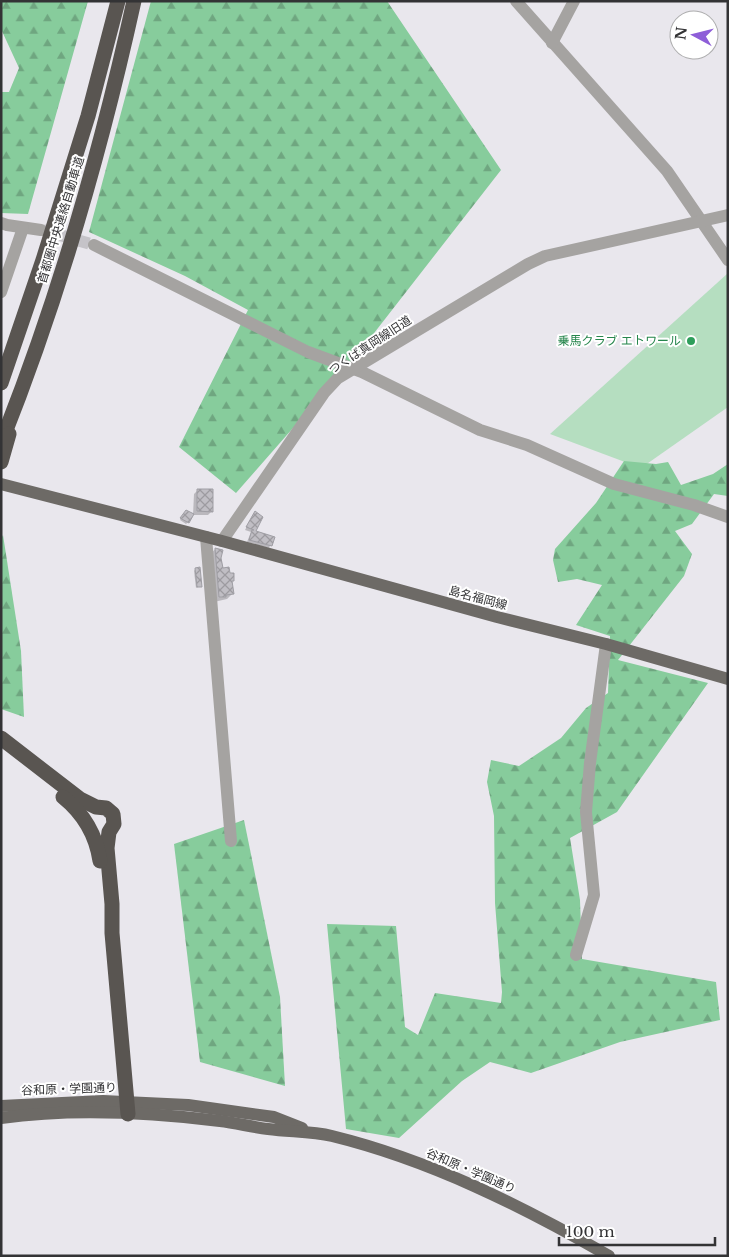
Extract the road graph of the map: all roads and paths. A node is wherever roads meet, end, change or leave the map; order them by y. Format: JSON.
{"nodes":[{"id":1,"x":118,"y":1,"type":"edge"},
{"id":2,"x":134,"y":1,"type":"edge"},
{"id":3,"x":516,"y":1,"type":"edge"},
{"id":4,"x":574,"y":1,"type":"edge"},
{"id":5,"x":552,"y":43,"type":"junction"},
{"id":6,"x":728,"y":215,"type":"edge"},
{"id":7,"x":702,"y":220,"type":"junction"},
{"id":8,"x":3,"y":225,"type":"edge"},
{"id":9,"x":23,"y":228,"type":"junction"},
{"id":10,"x":41,"y":230,"type":"tunnel mouth"},
{"id":11,"x":94,"y":245,"type":"tunnel mouth"},
{"id":12,"x":728,"y":260,"type":"edge"},
{"id":13,"x":1,"y":292,"type":"edge"},
{"id":14,"x":15,"y":345,"type":"junction"},
{"id":15,"x":354,"y":370,"type":"junction"},
{"id":16,"x":1,"y":378,"type":"edge"},
{"id":17,"x":1,"y":383,"type":"edge"},
{"id":18,"x":18,"y":402,"type":"junction"},
{"id":19,"x":1,"y":443,"type":"edge"},
{"id":20,"x":1,"y":462,"type":"edge"},
{"id":21,"x":1,"y":484,"type":"edge"},
{"id":22,"x":728,"y":517,"type":"edge"},
{"id":23,"x":206,"y":537,"type":"junction"},
{"id":24,"x":222,"y":541,"type":"junction"},
{"id":25,"x":606,"y":644,"type":"junction"},
{"id":26,"x":728,"y":679,"type":"edge"},
{"id":27,"x":1,"y":738,"type":"edge"},
{"id":28,"x":1,"y":752,"type":"edge"},
{"id":29,"x":96,"y":807,"type":"junction"},
{"id":30,"x":89,"y":827,"type":"junction"},
{"id":31,"x":109,"y":832,"type":"junction"},
{"id":32,"x":231,"y":841,"type":"dead end"},
{"id":33,"x":112,"y":933,"type":"junction"},
{"id":34,"x":576,"y":955,"type":"dead end"},
{"id":35,"x":1,"y":1106,"type":"edge"},
{"id":36,"x":128,"y":1108,"type":"junction"},
{"id":37,"x":1,"y":1118,"type":"edge"},
{"id":38,"x":609,"y":1256,"type":"edge"}],
"edges":[{"from":1,"to":14,"type":"highway","name":"首都圏中央連絡自動車道"},
{"from":2,"to":18,"type":"highway","name":"首都圏中央連絡自動車道"},
{"from":3,"to":5,"type":"street"},
{"from":4,"to":5,"type":"street"},
{"from":5,"to":7,"type":"street"},
{"from":6,"to":7,"type":"street","name":"つくば真岡線旧道"},
{"from":7,"to":12,"type":"street"},
{"from":7,"to":15,"type":"street","name":"つくば真岡線旧道"},
{"from":8,"to":9,"type":"street"},
{"from":9,"to":10,"type":"street"},
{"from":9,"to":13,"type":"street"},
{"from":11,"to":15,"type":"street"},
{"from":14,"to":16,"type":"highway"},
{"from":14,"to":17,"type":"highway","name":"首都圏中央連絡自動車道"},
{"from":15,"to":22,"type":"street"},
{"from":15,"to":24,"type":"street","name":"つくば真岡線旧道"},
{"from":18,"to":19,"type":"highway","name":"首都圏中央連絡自動車道"},
{"from":18,"to":20,"type":"highway"},
{"from":21,"to":23,"type":"main road"},
{"from":23,"to":24,"type":"main road"},
{"from":23,"to":32,"type":"street"},
{"from":24,"to":25,"type":"main road","name":"島名福岡線"},
{"from":25,"to":26,"type":"main road","name":"島名福岡線"},
{"from":25,"to":34,"type":"street"},
{"from":27,"to":29,"type":"highway"},
{"from":28,"to":30,"type":"highway"},
{"from":29,"to":30,"type":"street"},
{"from":29,"to":31,"type":"highway"},
{"from":30,"to":31,"type":"street"},
{"from":30,"to":33,"type":"highway"},
{"from":31,"to":33,"type":"highway"},
{"from":33,"to":36,"type":"highway"},
{"from":35,"to":36,"type":"main road","name":"谷和原・学園通り"},
{"from":36,"to":37,"type":"main road","name":"谷和原・学園通り"},
{"from":36,"to":38,"type":"main road","name":"谷和原・学園通り"}]}
